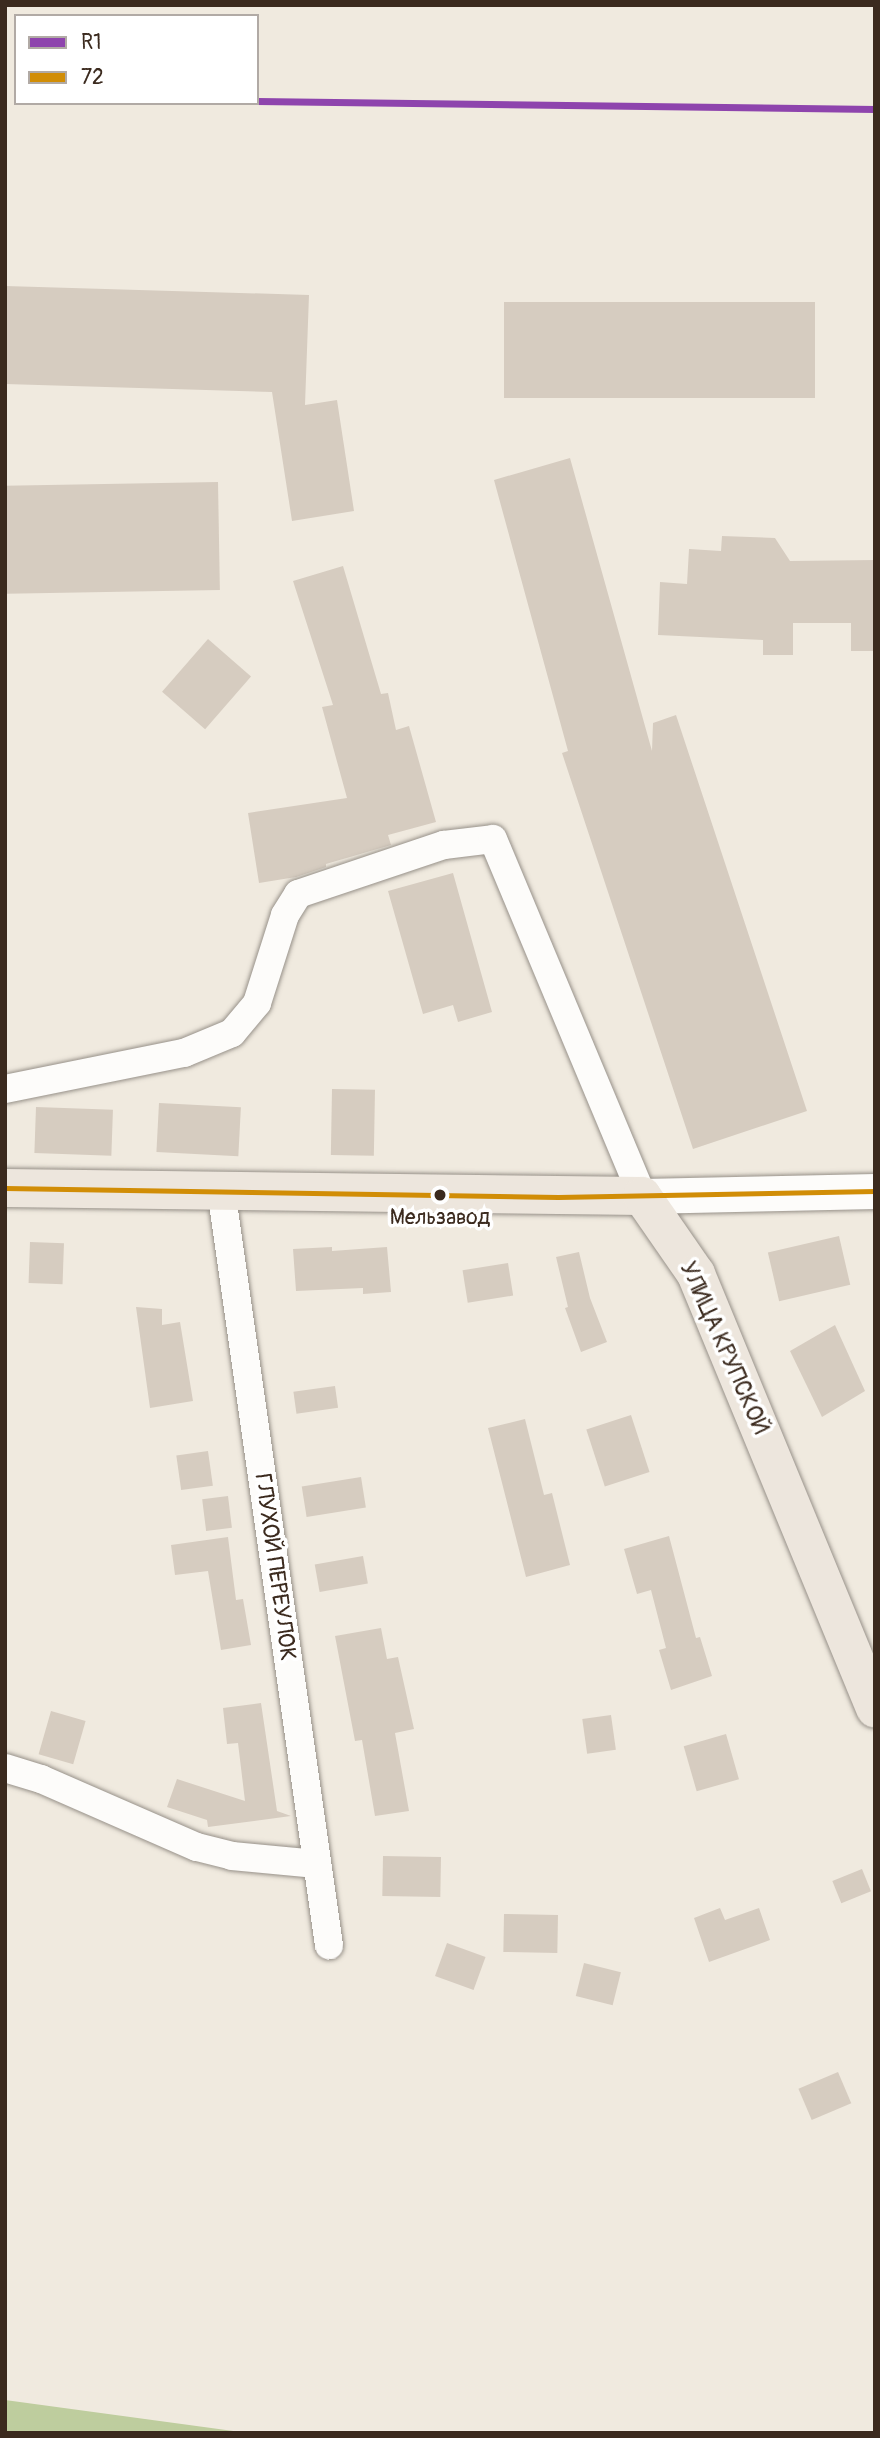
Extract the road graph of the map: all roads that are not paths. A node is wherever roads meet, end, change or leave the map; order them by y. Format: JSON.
{"nodes":[{"id":1,"x":5,"y":1089,"type":"edge"},
{"id":2,"x":5,"y":1188,"type":"edge"},
{"id":3,"x":221,"y":1189,"type":"junction"},
{"id":4,"x":875,"y":1191,"type":"edge"},
{"id":5,"x":642,"y":1196,"type":"junction"},
{"id":6,"x":875,"y":1709,"type":"edge"},
{"id":7,"x":5,"y":1768,"type":"edge"},
{"id":8,"x":317,"y":1864,"type":"junction"},
{"id":9,"x":329,"y":1945,"type":"dead end"}],
"edges":[{"from":1,"to":5,"type":"street","name":"УЛИЦА КРУПСКОЙ"},
{"from":2,"to":3,"type":"main road"},
{"from":3,"to":5,"type":"main road"},
{"from":3,"to":8,"type":"street","name":"ГЛУХОЙ ПЕРЕУЛОК"},
{"from":4,"to":5,"type":"street"},
{"from":5,"to":6,"type":"main road","name":"УЛИЦА КРУПСКОЙ"},
{"from":7,"to":8,"type":"street"},
{"from":8,"to":9,"type":"street","name":"ГЛУХОЙ ПЕРЕУЛОК"}]}
